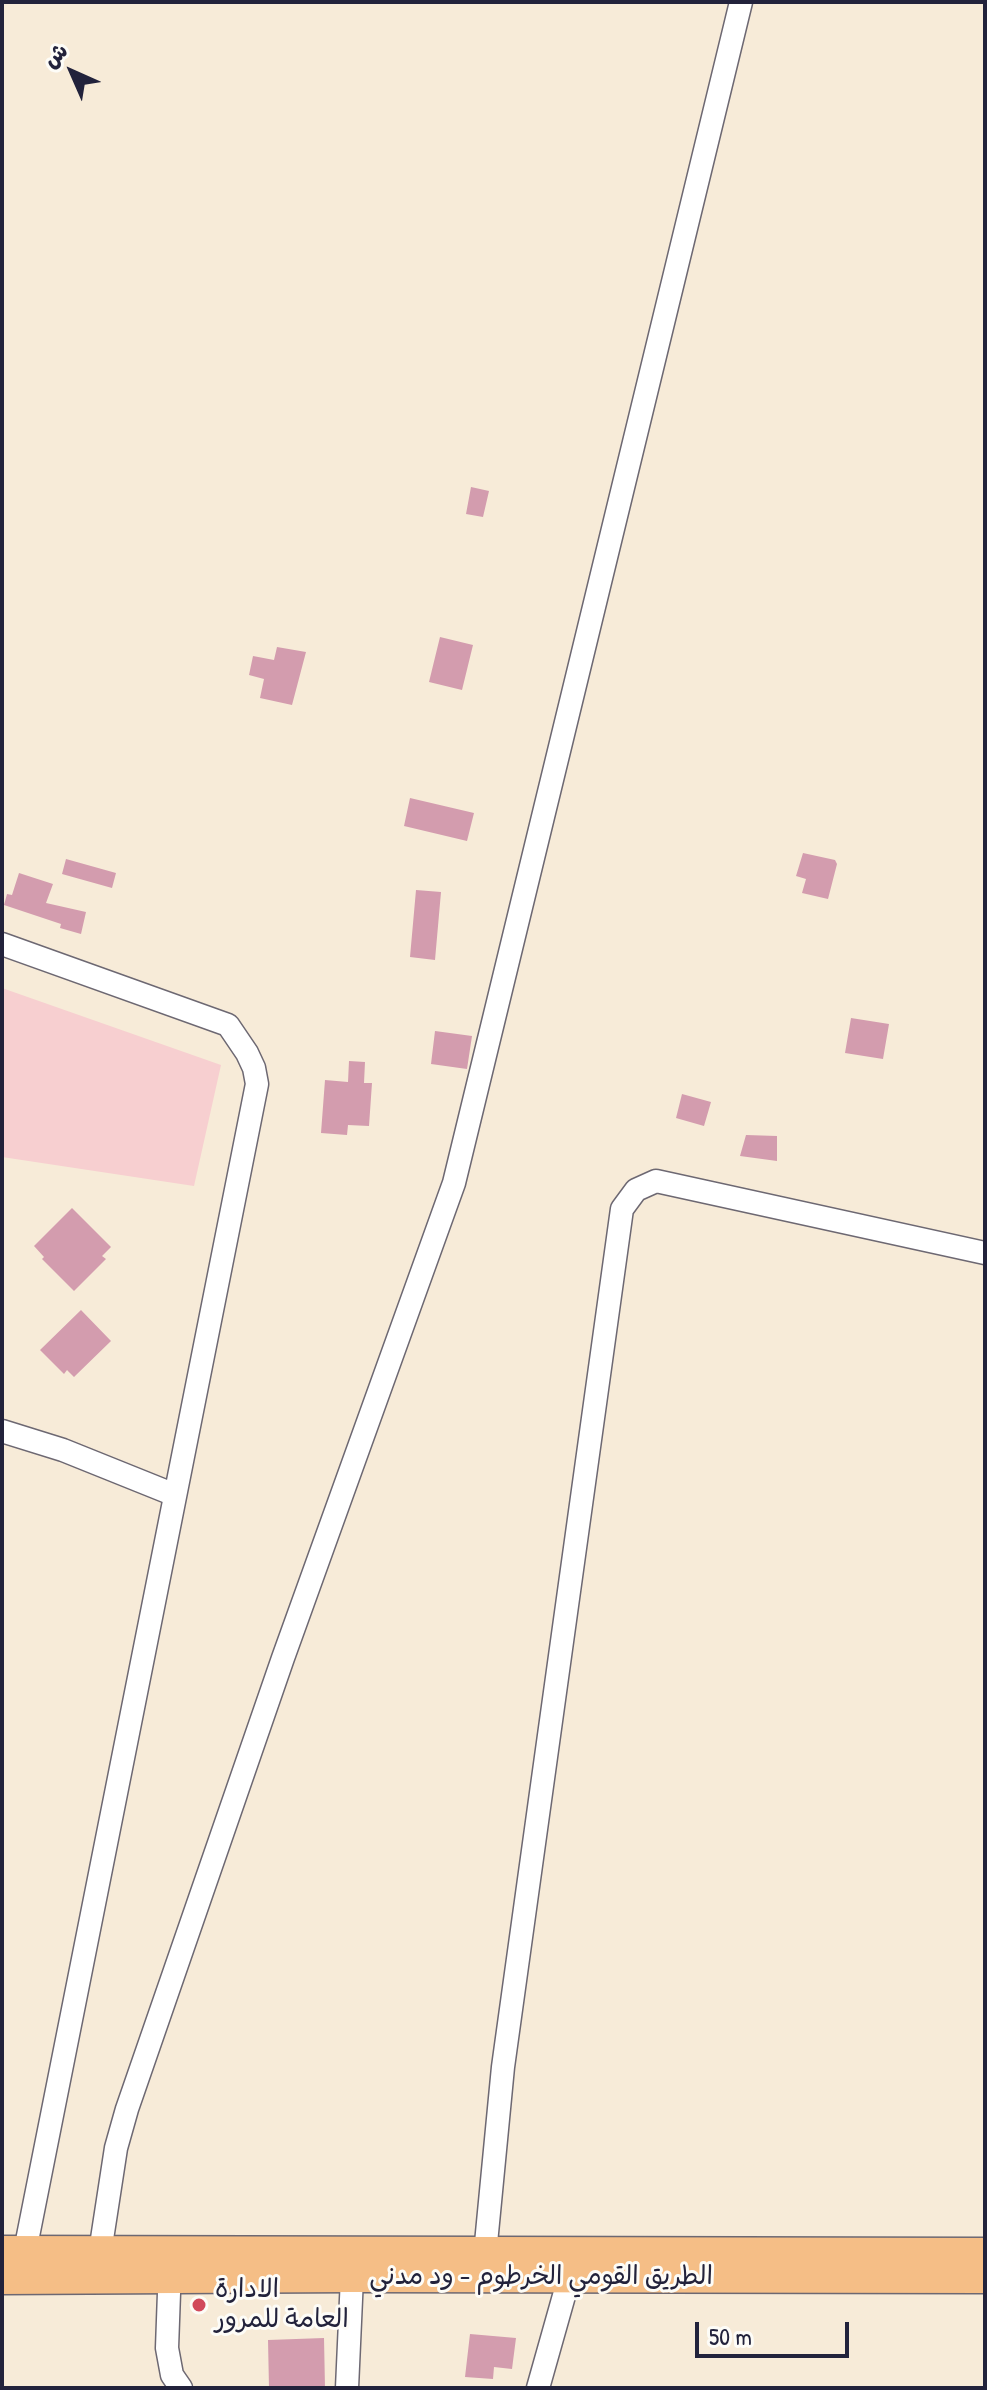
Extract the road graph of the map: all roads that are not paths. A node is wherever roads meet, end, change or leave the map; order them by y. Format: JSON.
{"nodes":[{"id":1,"x":741,"y":2,"type":"edge"},
{"id":2,"x":2,"y":944,"type":"edge"},
{"id":3,"x":985,"y":1253,"type":"edge"},
{"id":4,"x":2,"y":1431,"type":"edge"},
{"id":5,"x":175,"y":1495,"type":"junction"},
{"id":6,"x":13,"y":2251,"type":"edge"},
{"id":7,"x":100,"y":2252,"type":"junction"},
{"id":8,"x":985,"y":2253,"type":"edge"},
{"id":9,"x":484,"y":2265,"type":"junction"},
{"id":10,"x":170,"y":2266,"type":"junction"},
{"id":11,"x":352,"y":2277,"type":"junction"},
{"id":12,"x":569,"y":2278,"type":"junction"},
{"id":13,"x":985,"y":2278,"type":"edge"},
{"id":14,"x":2,"y":2279,"type":"edge"},
{"id":15,"x":181,"y":2388,"type":"edge"},
{"id":16,"x":347,"y":2388,"type":"edge"},
{"id":17,"x":538,"y":2388,"type":"edge"}],
"edges":[{"from":1,"to":7,"type":"street"},
{"from":2,"to":5,"type":"street"},
{"from":3,"to":9,"type":"street"},
{"from":4,"to":5,"type":"street"},
{"from":5,"to":6,"type":"street"},
{"from":6,"to":7,"type":"highway","name":"الطريق القومي الخرطوم - ود مدني"},
{"from":7,"to":10,"type":"highway","name":"الطريق القومي الخرطوم - ود مدني"},
{"from":8,"to":9,"type":"highway","name":"الطريق القومي الخرطوم - ود مدني"},
{"from":9,"to":10,"type":"highway","name":"الطريق القومي الخرطوم - ود مدني"},
{"from":9,"to":11,"type":"highway","name":"الطريق القومي الخرطوم - ود مدني"},
{"from":9,"to":12,"type":"highway","name":"الطريق القومي الخرطوم - ود مدني"},
{"from":10,"to":11,"type":"highway","name":"الطريق القومي الخرطوم - ود مدني"},
{"from":10,"to":14,"type":"highway","name":"الطريق القومي الخرطوم - ود مدني"},
{"from":10,"to":15,"type":"street"},
{"from":11,"to":16,"type":"street"},
{"from":12,"to":13,"type":"highway","name":"الطريق القومي الخرطوم - ود مدني"},
{"from":12,"to":17,"type":"street"}]}
